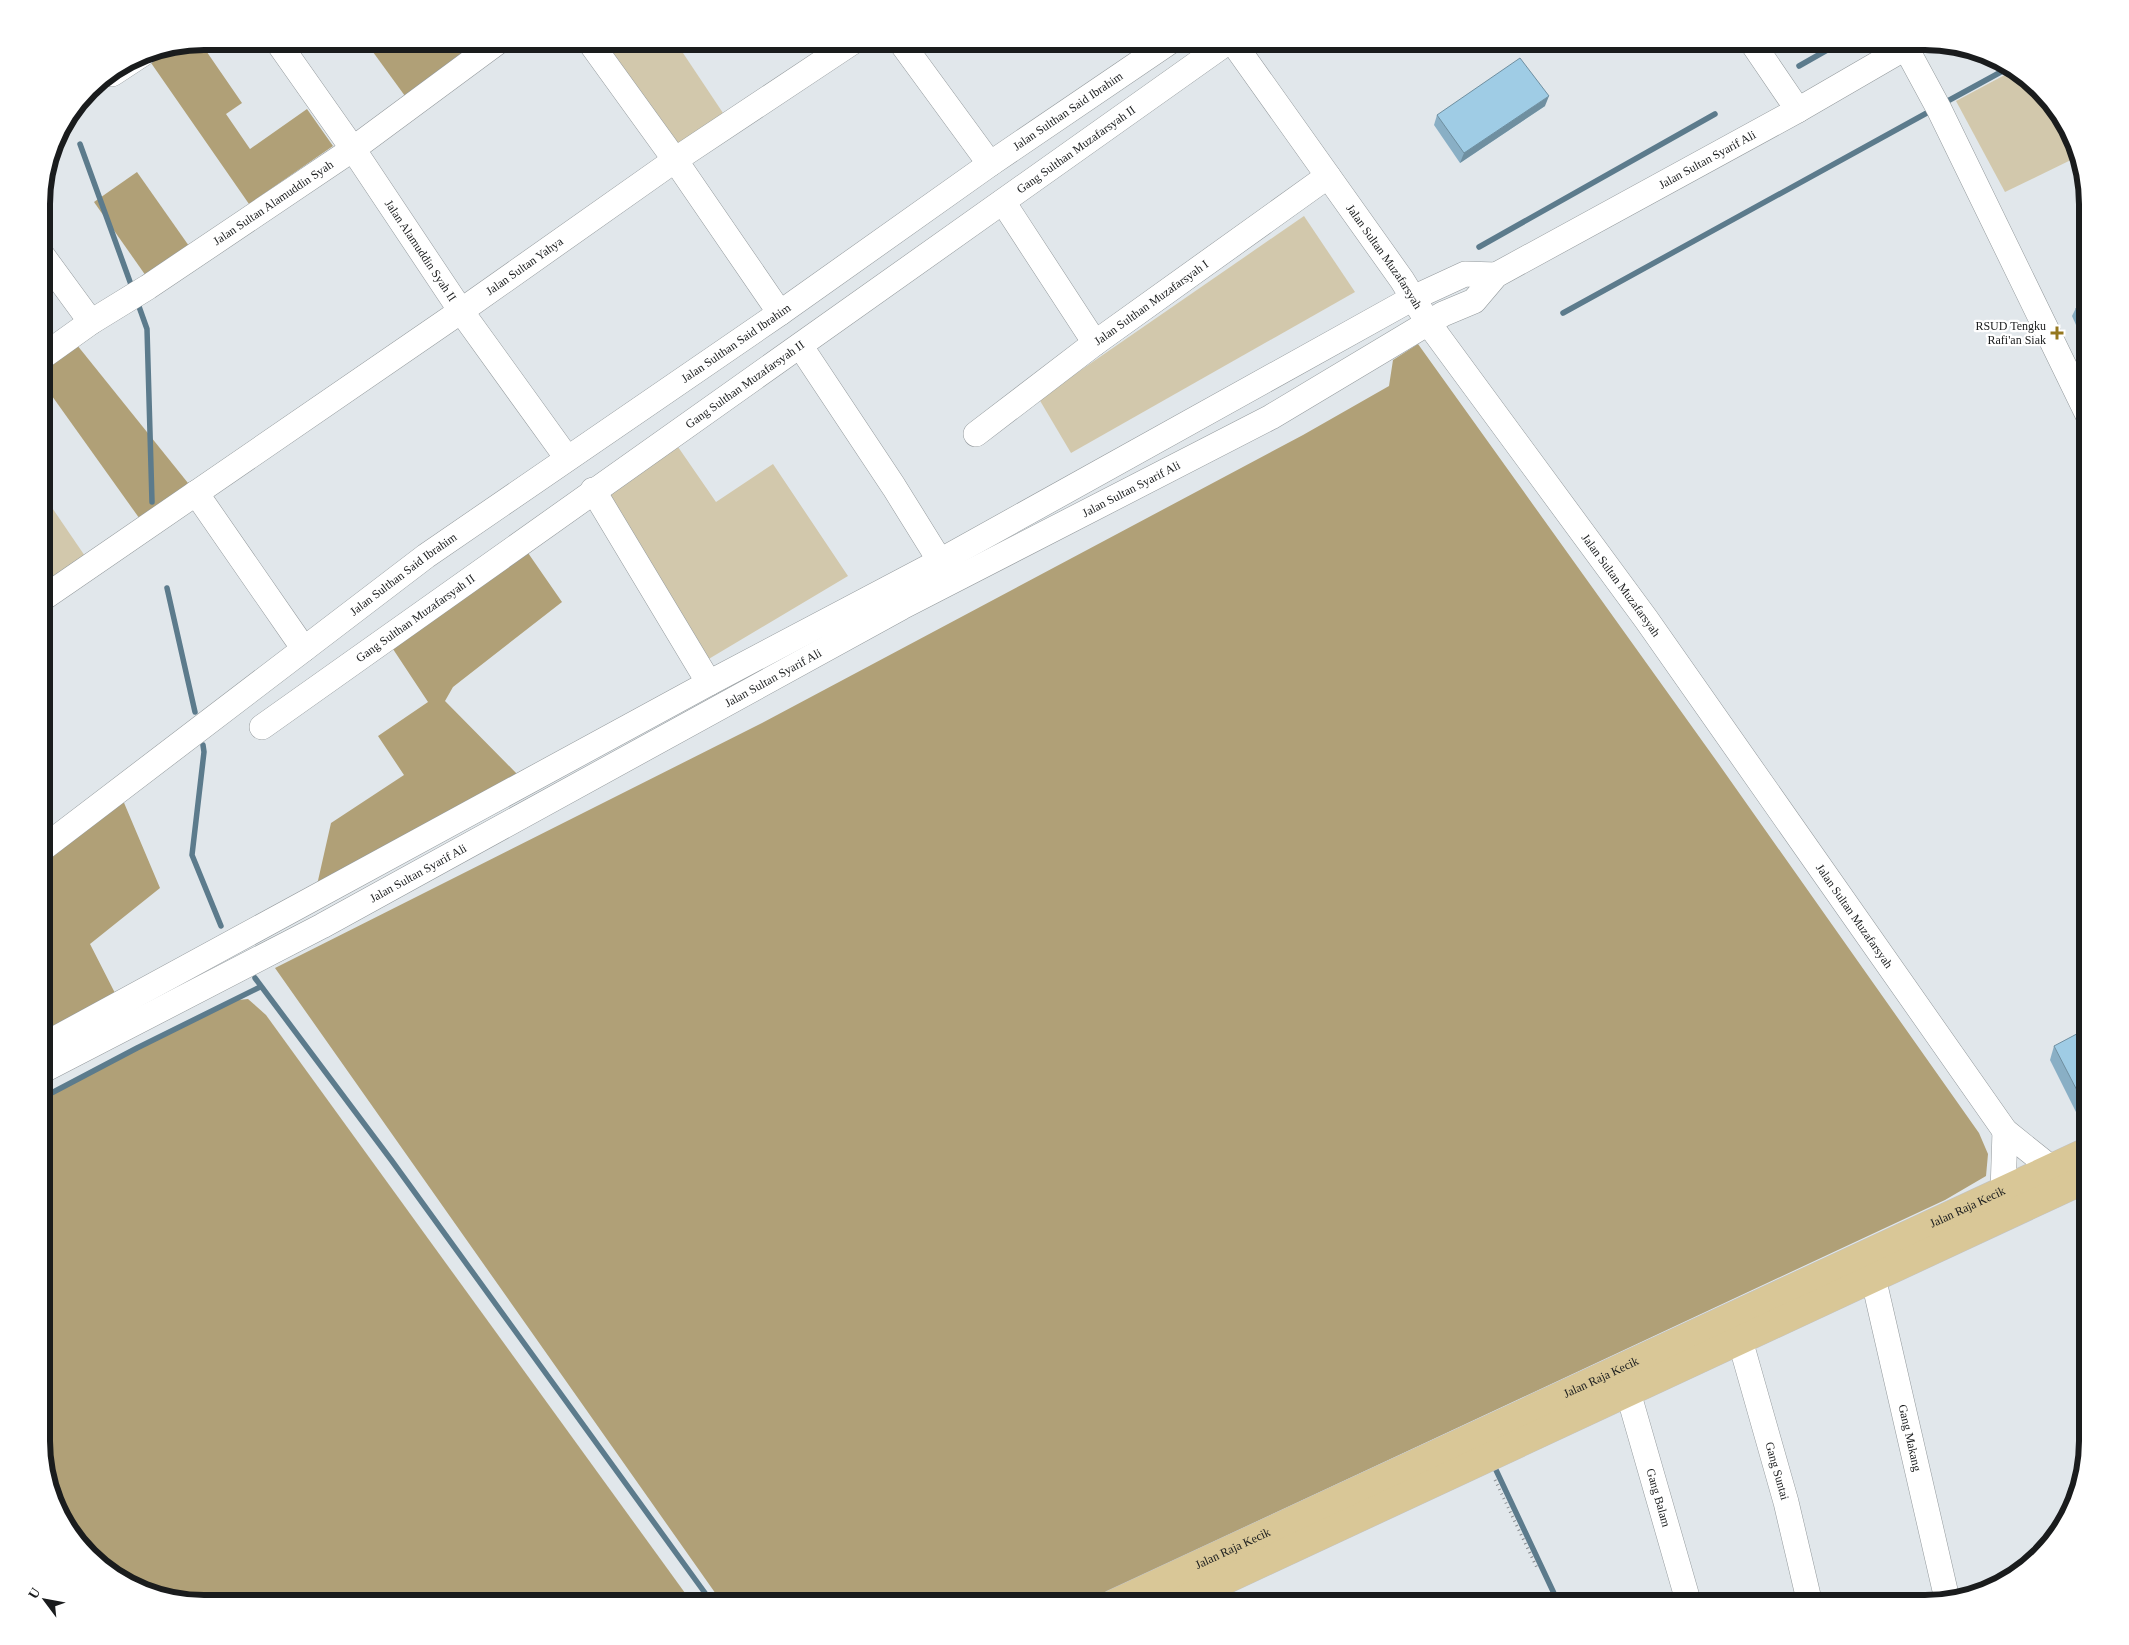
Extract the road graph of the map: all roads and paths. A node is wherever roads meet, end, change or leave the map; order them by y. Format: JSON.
{"nodes":[{"id":1,"x":283,"y":50,"type":"edge"},
{"id":2,"x":487,"y":50,"type":"edge"},
{"id":3,"x":596,"y":50,"type":"edge"},
{"id":4,"x":840,"y":50,"type":"edge"},
{"id":5,"x":907,"y":50,"type":"edge"},
{"id":6,"x":1159,"y":50,"type":"edge"},
{"id":7,"x":1218,"y":50,"type":"edge"},
{"id":8,"x":1237,"y":50,"type":"edge"},
{"id":9,"x":1757,"y":50,"type":"edge"},
{"id":10,"x":1902,"y":50,"type":"edge"},
{"id":11,"x":1914,"y":50,"type":"edge"},
{"id":12,"x":1798,"y":110,"type":"junction"},
{"id":13,"x":353,"y":149,"type":"junction"},
{"id":14,"x":675,"y":160,"type":"junction"},
{"id":15,"x":990,"y":164,"type":"junction"},
{"id":16,"x":1328,"y":176,"type":"junction"},
{"id":17,"x":1003,"y":202,"type":"junction"},
{"id":18,"x":50,"y":265,"type":"edge"},
{"id":19,"x":1496,"y":275,"type":"junction"},
{"id":20,"x":1413,"y":298,"type":"junction"},
{"id":21,"x":461,"y":311,"type":"junction"},
{"id":22,"x":780,"y":313,"type":"junction"},
{"id":23,"x":91,"y":322,"type":"junction"},
{"id":24,"x":1429,"y":324,"type":"junction"},
{"id":25,"x":1095,"y":343,"type":"junction"},
{"id":26,"x":801,"y":346,"type":"junction"},
{"id":27,"x":50,"y":351,"type":"edge"},
{"id":28,"x":2079,"y":397,"type":"edge"},
{"id":29,"x":976,"y":434,"type":"dead end"},
{"id":30,"x":567,"y":458,"type":"junction"},
{"id":31,"x":594,"y":490,"type":"junction"},
{"id":32,"x":196,"y":493,"type":"junction"},
{"id":33,"x":940,"y":561,"type":"junction"},
{"id":34,"x":50,"y":594,"type":"edge"},
{"id":35,"x":304,"y":649,"type":"junction"},
{"id":36,"x":709,"y":683,"type":"junction"},
{"id":37,"x":262,"y":727,"type":"dead end"},
{"id":38,"x":50,"y":843,"type":"edge"},
{"id":39,"x":289,"y":911,"type":"junction"},
{"id":40,"x":302,"y":936,"type":"junction"},
{"id":41,"x":50,"y":1042,"type":"edge"},
{"id":42,"x":50,"y":1066,"type":"edge"},
{"id":43,"x":2005,"y":1131,"type":"junction"},
{"id":44,"x":2079,"y":1154,"type":"edge"},
{"id":45,"x":2051,"y":1168,"type":"junction"},
{"id":46,"x":2079,"y":1182,"type":"edge"},
{"id":47,"x":2003,"y":1192,"type":"junction"},
{"id":48,"x":1874,"y":1277,"type":"junction"},
{"id":49,"x":1817,"y":1290,"type":"junction"},
{"id":50,"x":1740,"y":1340,"type":"junction"},
{"id":51,"x":1628,"y":1392,"type":"junction"},
{"id":52,"x":1484,"y":1459,"type":"junction"},
{"id":53,"x":1537,"y":1568,"type":"dead end"},
{"id":54,"x":1946,"y":1594,"type":"edge"},
{"id":55,"x":1134,"y":1595,"type":"edge"},
{"id":56,"x":1193,"y":1595,"type":"edge"},
{"id":57,"x":1686,"y":1595,"type":"edge"},
{"id":58,"x":1808,"y":1595,"type":"edge"}],
"edges":[{"from":1,"to":13,"type":"street","name":"Jalan Alamuddin Syah II"},
{"from":2,"to":13,"type":"street","name":"Jalan Sultan Alamuddin Syah"},
{"from":3,"to":14,"type":"street"},
{"from":4,"to":14,"type":"street","name":"Jalan Sultan Yahya"},
{"from":5,"to":15,"type":"street"},
{"from":6,"to":15,"type":"street","name":"Jalan Sulthan Said Ibrahim"},
{"from":7,"to":17,"type":"street","name":"Gang Sulthan Muzafarsyah II"},
{"from":8,"to":16,"type":"street","name":"Jalan Sultan Muzafarsyah"},
{"from":9,"to":12,"type":"street"},
{"from":10,"to":12,"type":"street","name":"Jalan Sultan Syarif Ali"},
{"from":11,"to":28,"type":"street"},
{"from":12,"to":19,"type":"street","name":"Jalan Sultan Syarif Ali"},
{"from":13,"to":21,"type":"street","name":"Jalan Alamuddin Syah II"},
{"from":13,"to":23,"type":"street","name":"Jalan Sultan Alamuddin Syah"},
{"from":14,"to":21,"type":"street","name":"Jalan Sultan Yahya"},
{"from":14,"to":22,"type":"street"},
{"from":15,"to":22,"type":"street","name":"Jalan Sulthan Said Ibrahim"},
{"from":16,"to":20,"type":"street","name":"Jalan Sultan Muzafarsyah"},
{"from":16,"to":25,"type":"street","name":"Jalan Sulthan Muzafarsyah I"},
{"from":17,"to":25,"type":"street"},
{"from":17,"to":26,"type":"street","name":"Gang Sulthan Muzafarsyah II"},
{"from":18,"to":23,"type":"street"},
{"from":19,"to":20,"type":"street","name":"Jalan Sultan Syarif Ali"},
{"from":19,"to":24,"type":"street","name":"Jalan Sultan Syarif Ali"},
{"from":20,"to":24,"type":"street","name":"Jalan Sultan Muzafarsyah"},
{"from":20,"to":33,"type":"street","name":"Jalan Sultan Syarif Ali"},
{"from":21,"to":30,"type":"street","name":"Jalan Alamuddin Syah II"},
{"from":21,"to":32,"type":"street","name":"Jalan Sultan Yahya"},
{"from":22,"to":30,"type":"street","name":"Jalan Sulthan Said Ibrahim"},
{"from":23,"to":27,"type":"street","name":"Jalan Sultan Alamuddin Syah"},
{"from":24,"to":40,"type":"street","name":"Jalan Sultan Syarif Ali"},
{"from":24,"to":43,"type":"street","name":"Jalan Sultan Muzafarsyah"},
{"from":25,"to":29,"type":"street","name":"Jalan Sulthan Muzafarsyah I"},
{"from":26,"to":31,"type":"street","name":"Gang Sulthan Muzafarsyah II"},
{"from":26,"to":33,"type":"street"},
{"from":30,"to":35,"type":"street","name":"Jalan Sulthan Said Ibrahim"},
{"from":31,"to":36,"type":"street"},
{"from":31,"to":37,"type":"street","name":"Gang Sulthan Muzafarsyah II"},
{"from":32,"to":34,"type":"street","name":"Jalan Sultan Yahya"},
{"from":32,"to":35,"type":"street"},
{"from":33,"to":36,"type":"street","name":"Jalan Sultan Syarif Ali"},
{"from":35,"to":38,"type":"street","name":"Jalan Sulthan Said Ibrahim"},
{"from":36,"to":39,"type":"street","name":"Jalan Sultan Syarif Ali"},
{"from":39,"to":40,"type":"street"},
{"from":39,"to":41,"type":"street","name":"Jalan Sultan Syarif Ali"},
{"from":40,"to":42,"type":"street","name":"Jalan Sultan Syarif Ali"},
{"from":43,"to":45,"type":"street","name":"Jalan Sultan Muzafarsyah"},
{"from":43,"to":47,"type":"street"},
{"from":44,"to":45,"type":"main road","name":"Jalan Raja Kecik"},
{"from":45,"to":47,"type":"main road","name":"Jalan Raja Kecik"},
{"from":46,"to":48,"type":"main road","name":"Jalan Raja Kecik"},
{"from":47,"to":49,"type":"main road","name":"Jalan Raja Kecik"},
{"from":48,"to":49,"type":"main road","name":"Jalan Raja Kecik"},
{"from":48,"to":54,"type":"street","name":"Gang Makang"},
{"from":49,"to":50,"type":"main road","name":"Jalan Raja Kecik"},
{"from":49,"to":55,"type":"main road","name":"Jalan Raja Kecik"},
{"from":50,"to":51,"type":"main road","name":"Jalan Raja Kecik"},
{"from":50,"to":58,"type":"street","name":"Gang Suntai"},
{"from":51,"to":52,"type":"main road","name":"Jalan Raja Kecik"},
{"from":51,"to":57,"type":"street","name":"Gang Balam"},
{"from":52,"to":53,"type":"path"},
{"from":52,"to":56,"type":"main road","name":"Jalan Raja Kecik"}]}
